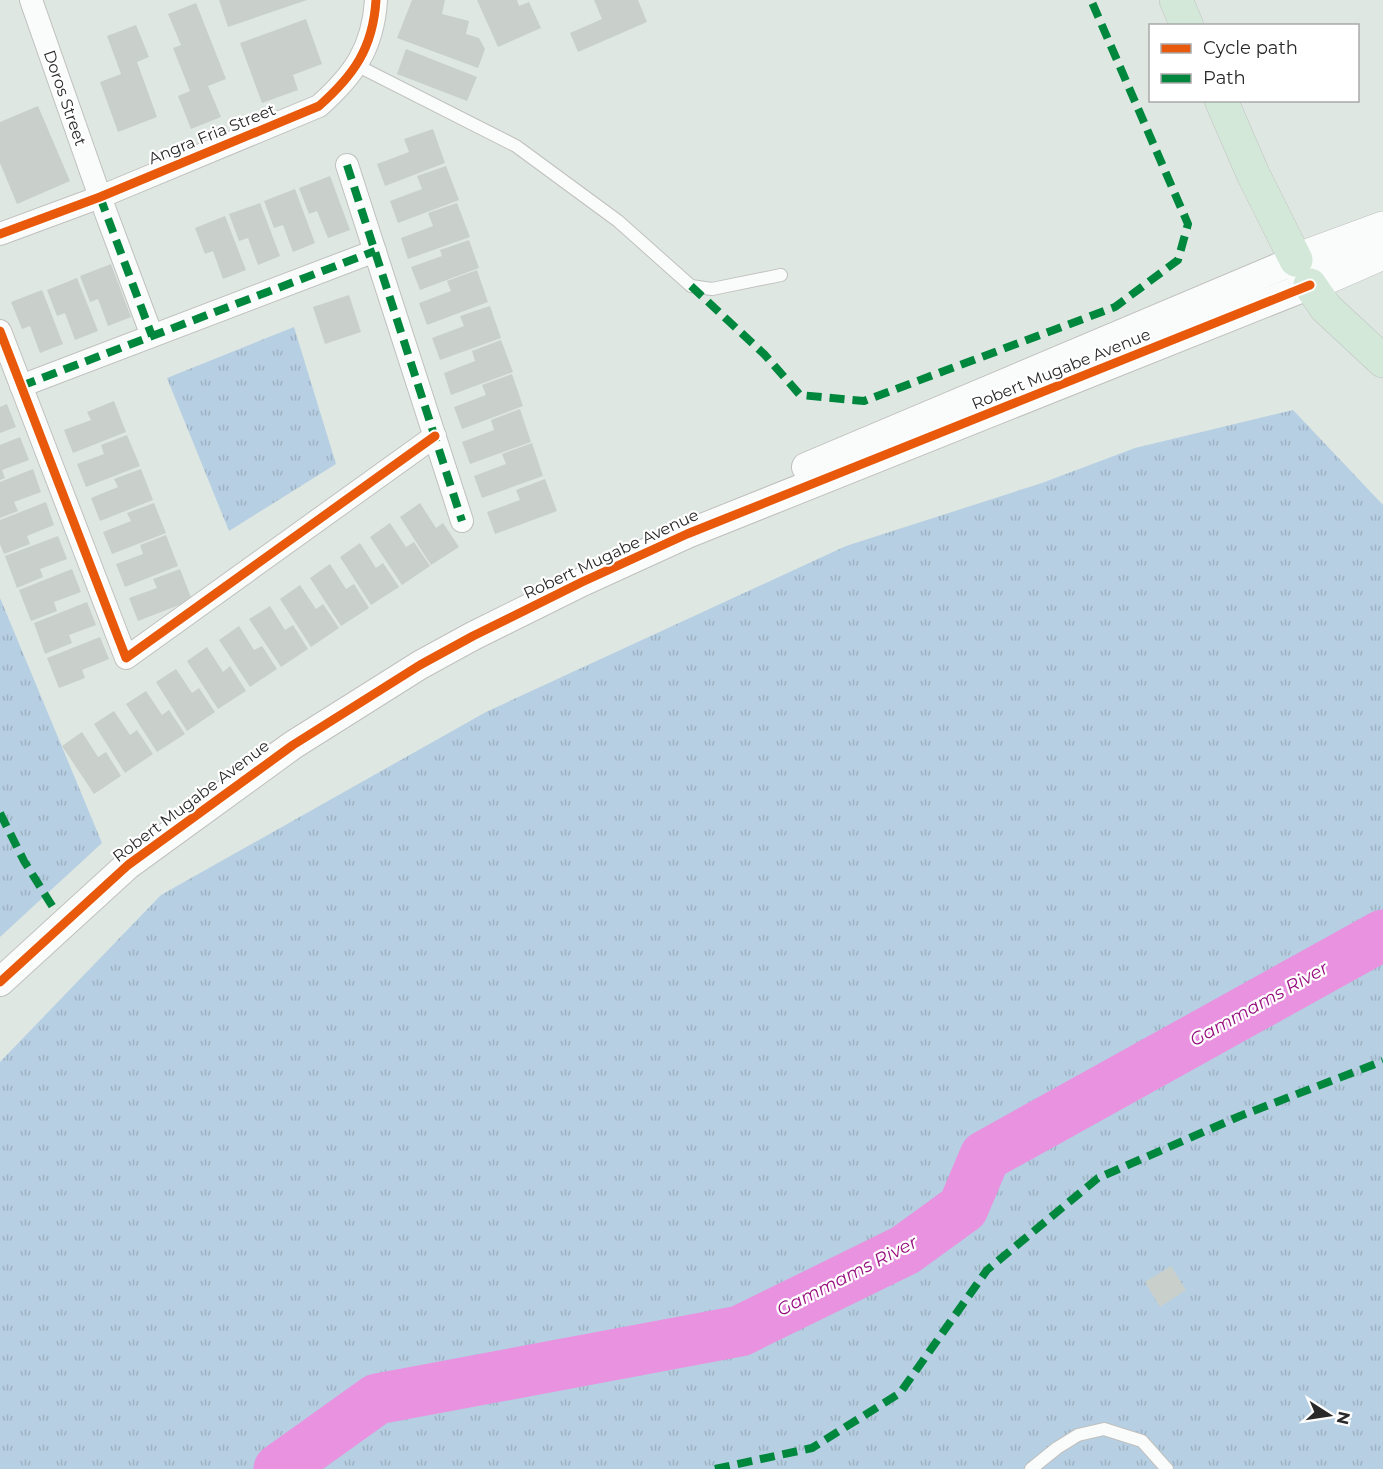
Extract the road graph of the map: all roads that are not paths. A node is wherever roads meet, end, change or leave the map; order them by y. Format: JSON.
{"nodes":[{"id":1,"x":31,"y":0,"type":"edge"},
{"id":2,"x":376,"y":0,"type":"edge"},
{"id":3,"x":1176,"y":0,"type":"edge"},
{"id":4,"x":1186,"y":24,"type":"edge"},
{"id":5,"x":358,"y":66,"type":"junction"},
{"id":6,"x":1222,"y":102,"type":"edge"},
{"id":7,"x":347,"y":165,"type":"dead end"},
{"id":8,"x":100,"y":197,"type":"junction"},
{"id":9,"x":1383,"y":228,"type":"edge"},
{"id":10,"x":0,"y":234,"type":"edge"},
{"id":11,"x":375,"y":250,"type":"junction"},
{"id":12,"x":1383,"y":253,"type":"edge"},
{"id":13,"x":1303,"y":272,"type":"junction"},
{"id":14,"x":781,"y":275,"type":"dead end"},
{"id":15,"x":0,"y":331,"type":"edge"},
{"id":16,"x":152,"y":336,"type":"junction"},
{"id":17,"x":1383,"y":361,"type":"edge"},
{"id":18,"x":21,"y":386,"type":"junction"},
{"id":19,"x":435,"y":436,"type":"junction"},
{"id":20,"x":462,"y":521,"type":"dead end"},
{"id":21,"x":0,"y":958,"type":"edge"},
{"id":22,"x":0,"y":982,"type":"edge"},
{"id":23,"x":1031,"y":1469,"type":"edge"},
{"id":24,"x":1167,"y":1469,"type":"edge"}],
"edges":[{"from":1,"to":8,"type":"street","name":"Doros Street"},
{"from":2,"to":5,"type":"street","name":"Angra Fria Street"},
{"from":3,"to":4,"type":"highway"},
{"from":5,"to":8,"type":"street","name":"Angra Fria Street"},
{"from":5,"to":14,"type":"lane"},
{"from":6,"to":13,"type":"highway"},
{"from":7,"to":11,"type":"street"},
{"from":8,"to":10,"type":"street","name":"Angra Fria Street"},
{"from":8,"to":16,"type":"street","name":"Doros Street"},
{"from":9,"to":13,"type":"main road","name":"Robert Mugabe Avenue"},
{"from":11,"to":16,"type":"street"},
{"from":11,"to":19,"type":"street"},
{"from":12,"to":13,"type":"main road","name":"Robert Mugabe Avenue"},
{"from":13,"to":17,"type":"highway"},
{"from":13,"to":21,"type":"street","name":"Robert Mugabe Avenue"},
{"from":13,"to":22,"type":"street","name":"Robert Mugabe Avenue"},
{"from":15,"to":18,"type":"street"},
{"from":16,"to":18,"type":"street"},
{"from":18,"to":19,"type":"street"},
{"from":19,"to":20,"type":"street"},
{"from":23,"to":24,"type":"lane"}]}
